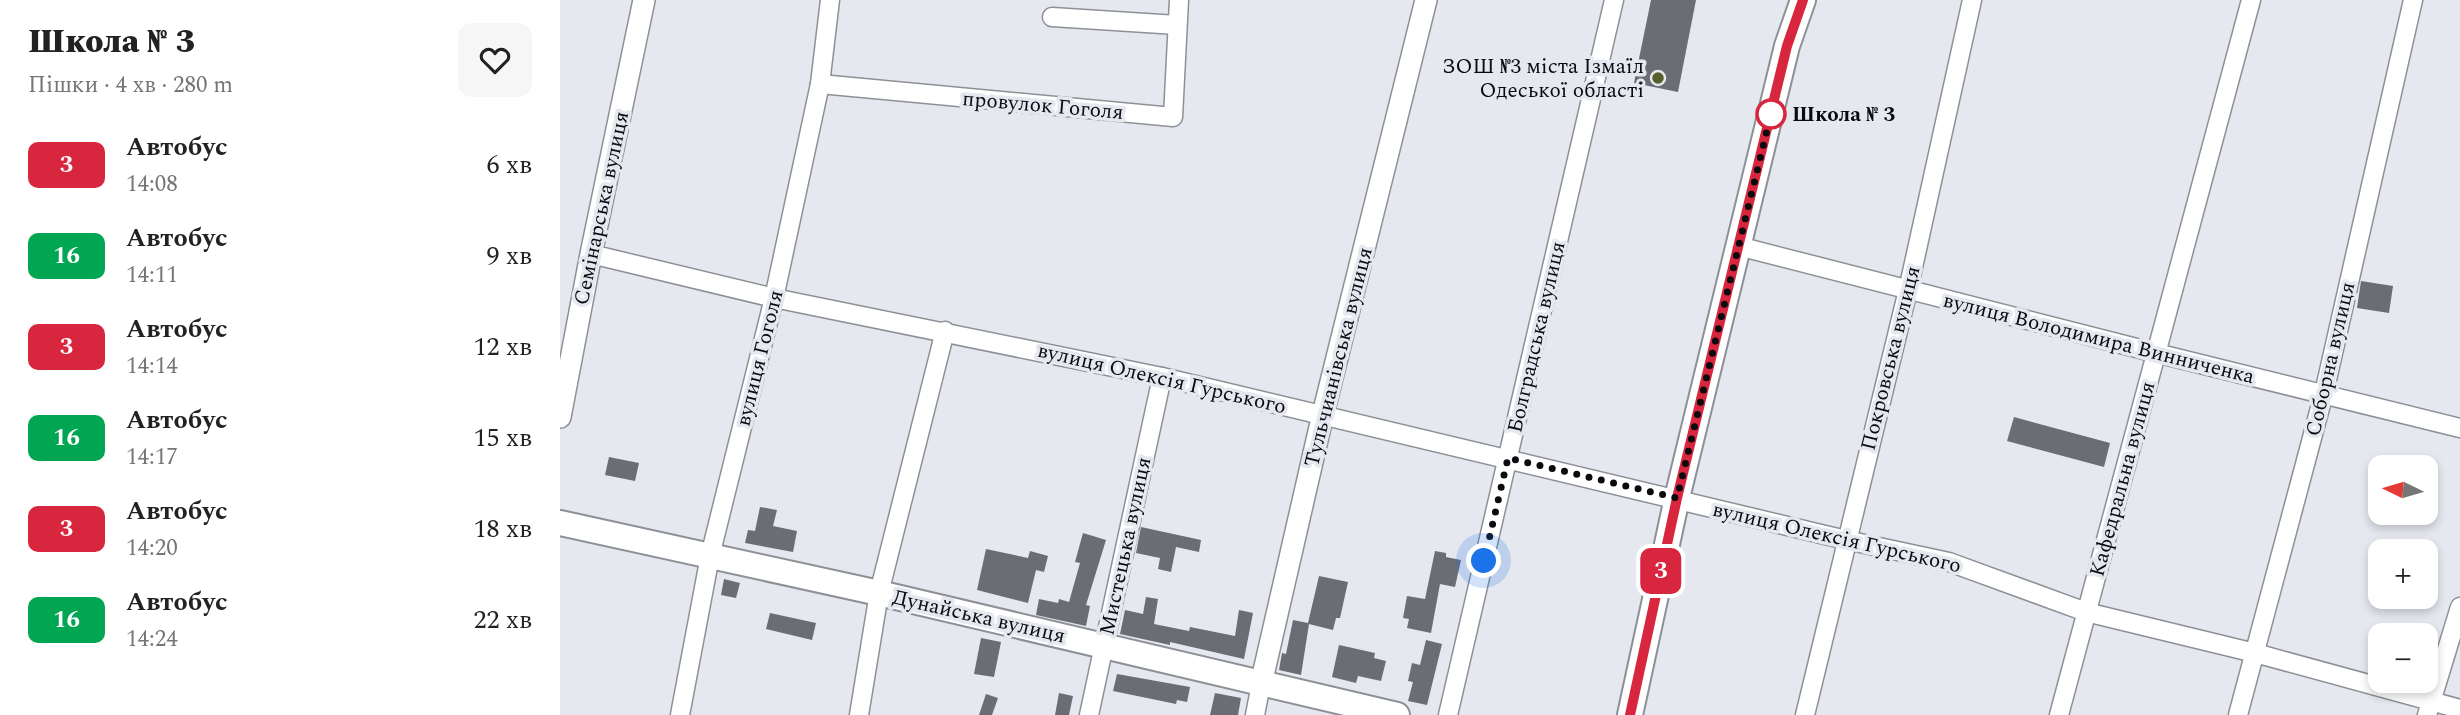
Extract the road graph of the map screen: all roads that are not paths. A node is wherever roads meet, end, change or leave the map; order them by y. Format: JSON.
{"nodes":[{"id":1,"x":644,"y":0,"type":"edge"},
{"id":2,"x":830,"y":0,"type":"edge"},
{"id":3,"x":1179,"y":0,"type":"edge"},
{"id":4,"x":1426,"y":0,"type":"edge"},
{"id":5,"x":1614,"y":0,"type":"edge"},
{"id":6,"x":1803,"y":0,"type":"edge"},
{"id":7,"x":1972,"y":0,"type":"edge"},
{"id":8,"x":2251,"y":0,"type":"edge"},
{"id":9,"x":2413,"y":0,"type":"edge"},
{"id":10,"x":1052,"y":17,"type":"dead end"},
{"id":11,"x":1177,"y":25,"type":"junction"},
{"id":12,"x":820,"y":84,"type":"junction"},
{"id":13,"x":1738,"y":246,"type":"junction"},
{"id":14,"x":591,"y":254,"type":"junction"},
{"id":15,"x":1908,"y":290,"type":"junction"},
{"id":16,"x":774,"y":298,"type":"junction"},
{"id":17,"x":945,"y":331,"type":"junction"},
{"id":18,"x":2156,"y":353,"type":"junction"},
{"id":19,"x":1162,"y":377,"type":"junction"},
{"id":20,"x":2324,"y":393,"type":"junction"},
{"id":21,"x":1323,"y":414,"type":"junction"},
{"id":22,"x":560,"y":417,"type":"edge"},
{"id":23,"x":2460,"y":428,"type":"edge"},
{"id":24,"x":1508,"y":458,"type":"junction"},
{"id":25,"x":1677,"y":498,"type":"junction"},
{"id":26,"x":560,"y":523,"type":"edge"},
{"id":27,"x":1846,"y":540,"type":"junction"},
{"id":28,"x":710,"y":556,"type":"junction"},
{"id":29,"x":879,"y":593,"type":"junction"},
{"id":30,"x":2460,"y":607,"type":"edge"},
{"id":31,"x":2086,"y":612,"type":"junction"},
{"id":32,"x":1104,"y":645,"type":"junction"},
{"id":33,"x":2255,"y":653,"type":"junction"},
{"id":34,"x":1261,"y":684,"type":"junction"},
{"id":35,"x":2429,"y":708,"type":"edge"},
{"id":36,"x":2460,"y":709,"type":"edge"},
{"id":37,"x":680,"y":715,"type":"edge"},
{"id":38,"x":859,"y":715,"type":"edge"},
{"id":39,"x":1089,"y":715,"type":"edge"},
{"id":40,"x":1255,"y":715,"type":"edge"},
{"id":41,"x":1397,"y":715,"type":"edge"},
{"id":42,"x":1448,"y":715,"type":"edge"},
{"id":43,"x":1630,"y":715,"type":"edge"},
{"id":44,"x":1805,"y":715,"type":"edge"},
{"id":45,"x":2059,"y":715,"type":"edge"},
{"id":46,"x":2238,"y":715,"type":"edge"}],
"edges":[{"from":1,"to":14,"type":"street","name":"Семінарська вулиця"},
{"from":2,"to":12,"type":"street","name":"вулиця Гоголя"},
{"from":3,"to":11,"type":"street","name":"провулок Гоголя"},
{"from":4,"to":21,"type":"street","name":"Тульчианівська вулиця"},
{"from":5,"to":24,"type":"street","name":"Болградська вулиця"},
{"from":6,"to":13,"type":"main road"},
{"from":7,"to":15,"type":"street","name":"Покровська вулиця"},
{"from":8,"to":18,"type":"street","name":"Кафедральна вулиця"},
{"from":9,"to":20,"type":"street","name":"Соборна вулиця"},
{"from":10,"to":11,"type":"street"},
{"from":11,"to":12,"type":"street","name":"провулок Гоголя"},
{"from":12,"to":16,"type":"street","name":"вулиця Гоголя"},
{"from":13,"to":15,"type":"street","name":"вулиця Володимира Винниченка"},
{"from":13,"to":25,"type":"main road"},
{"from":14,"to":16,"type":"street","name":"вулиця Олексія Гурського"},
{"from":14,"to":22,"type":"street","name":"Семінарська вулиця"},
{"from":15,"to":18,"type":"street","name":"вулиця Володимира Винниченка"},
{"from":15,"to":27,"type":"street","name":"Покровська вулиця"},
{"from":16,"to":17,"type":"street","name":"вулиця Олексія Гурського"},
{"from":16,"to":28,"type":"street","name":"вулиця Гоголя"},
{"from":17,"to":19,"type":"street","name":"вулиця Олексія Гурського"},
{"from":17,"to":29,"type":"street"},
{"from":18,"to":20,"type":"street","name":"вулиця Володимира Винниченка"},
{"from":18,"to":31,"type":"street","name":"Кафедральна вулиця"},
{"from":19,"to":21,"type":"street","name":"вулиця Олексія Гурського"},
{"from":19,"to":32,"type":"street","name":"Мистецька вулиця"},
{"from":20,"to":23,"type":"street","name":"вулиця Володимира Винниченка"},
{"from":20,"to":33,"type":"street","name":"Соборна вулиця"},
{"from":21,"to":24,"type":"street","name":"вулиця Олексія Гурського"},
{"from":21,"to":34,"type":"street","name":"Тульчианівська вулиця"},
{"from":24,"to":25,"type":"street","name":"вулиця Олексія Гурського"},
{"from":24,"to":42,"type":"street","name":"Болградська вулиця"},
{"from":25,"to":27,"type":"street","name":"вулиця Олексія Гурського"},
{"from":25,"to":43,"type":"main road"},
{"from":26,"to":28,"type":"main road","name":"Дунайська вулиця"},
{"from":27,"to":31,"type":"street","name":"вулиця Олексія Гурського"},
{"from":27,"to":44,"type":"street","name":"Покровська вулиця"},
{"from":28,"to":29,"type":"main road","name":"Дунайська вулиця"},
{"from":28,"to":37,"type":"street","name":"вулиця Гоголя"},
{"from":29,"to":32,"type":"main road","name":"Дунайська вулиця"},
{"from":29,"to":38,"type":"street"},
{"from":30,"to":35,"type":"street"},
{"from":31,"to":33,"type":"street","name":"вулиця Олексія Гурського"},
{"from":31,"to":45,"type":"street","name":"Кафедральна вулиця"},
{"from":32,"to":34,"type":"main road","name":"Дунайська вулиця"},
{"from":32,"to":39,"type":"street","name":"Мистецька вулиця"},
{"from":33,"to":35,"type":"street","name":"вулиця Олексія Гурського"},
{"from":33,"to":46,"type":"street","name":"Соборна вулиця"},
{"from":34,"to":40,"type":"street","name":"Тульчианівська вулиця"},
{"from":34,"to":41,"type":"main road","name":"Дунайська вулиця"},
{"from":35,"to":36,"type":"street","name":"вулиця Олексія Гурського"}]}
